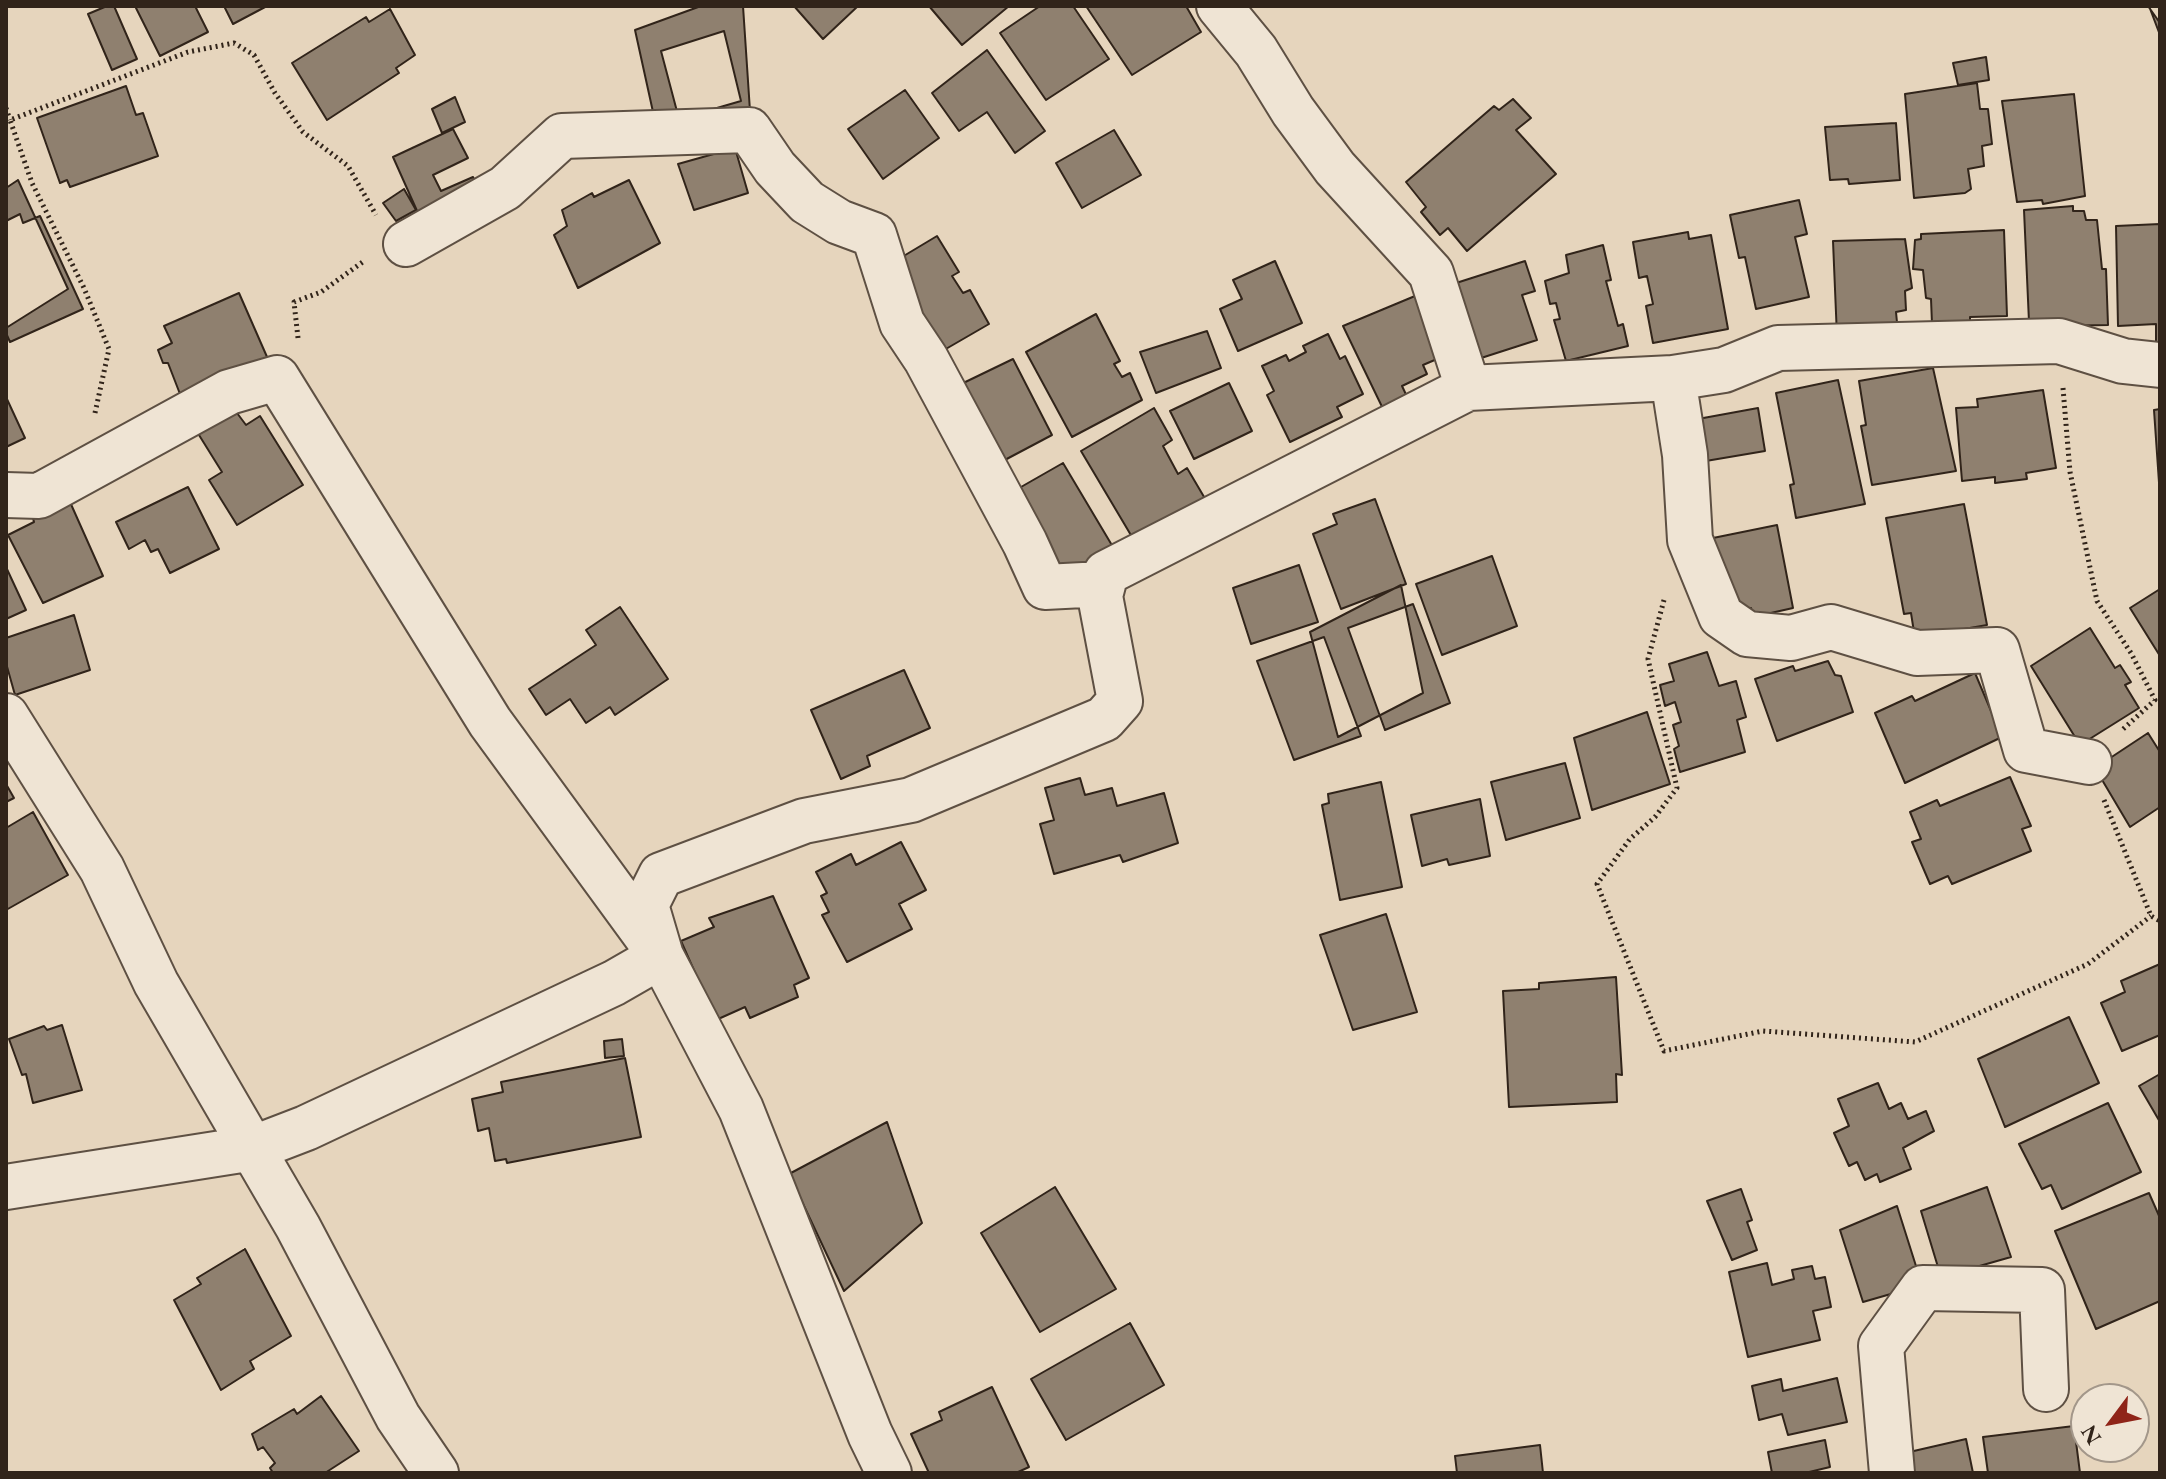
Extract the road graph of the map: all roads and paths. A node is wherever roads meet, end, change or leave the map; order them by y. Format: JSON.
{"nodes":[{"id":1,"x":1219,"y":6,"type":"edge"},
{"id":2,"x":6,"y":108,"type":"edge"},
{"id":3,"x":10,"y":120,"type":"junction"},
{"id":4,"x":406,"y":244,"type":"junction"},
{"id":5,"x":2059,"y":341,"type":"junction"},
{"id":6,"x":2160,"y":365,"type":"edge"},
{"id":7,"x":277,"y":378,"type":"junction"},
{"id":8,"x":1673,"y":378,"type":"junction"},
{"id":9,"x":1468,"y":388,"type":"junction"},
{"id":10,"x":82,"y":470,"type":"junction"},
{"id":11,"x":6,"y":495,"type":"edge"},
{"id":12,"x":1690,"y":540,"type":"junction"},
{"id":13,"x":1103,"y":584,"type":"junction"},
{"id":14,"x":6,"y":716,"type":"edge"},
{"id":15,"x":2089,"y":762,"type":"junction"},
{"id":16,"x":2151,"y":916,"type":"junction"},
{"id":17,"x":2160,"y":921,"type":"edge"},
{"id":18,"x":661,"y":956,"type":"junction"},
{"id":19,"x":254,"y":1148,"type":"junction"},
{"id":20,"x":6,"y":1187,"type":"edge"},
{"id":21,"x":2046,"y":1389,"type":"dead end"},
{"id":22,"x":436,"y":1473,"type":"edge"},
{"id":23,"x":889,"y":1473,"type":"edge"},
{"id":24,"x":1892,"y":1473,"type":"edge"}],
"edges":[{"from":1,"to":9,"type":"street"},
{"from":2,"to":3,"type":"path"},
{"from":3,"to":4,"type":"path"},
{"from":3,"to":10,"type":"path"},
{"from":4,"to":7,"type":"path"},
{"from":4,"to":13,"type":"street"},
{"from":5,"to":6,"type":"street"},
{"from":5,"to":8,"type":"street"},
{"from":5,"to":15,"type":"path"},
{"from":7,"to":10,"type":"street"},
{"from":7,"to":18,"type":"street"},
{"from":8,"to":9,"type":"street"},
{"from":8,"to":12,"type":"street"},
{"from":9,"to":13,"type":"street"},
{"from":10,"to":11,"type":"street"},
{"from":12,"to":15,"type":"street"},
{"from":12,"to":16,"type":"path"},
{"from":13,"to":18,"type":"street"},
{"from":14,"to":19,"type":"street"},
{"from":15,"to":16,"type":"path"},
{"from":16,"to":17,"type":"path"},
{"from":18,"to":19,"type":"street"},
{"from":18,"to":23,"type":"street"},
{"from":19,"to":20,"type":"street"},
{"from":19,"to":22,"type":"street"},
{"from":21,"to":24,"type":"street"}]}
